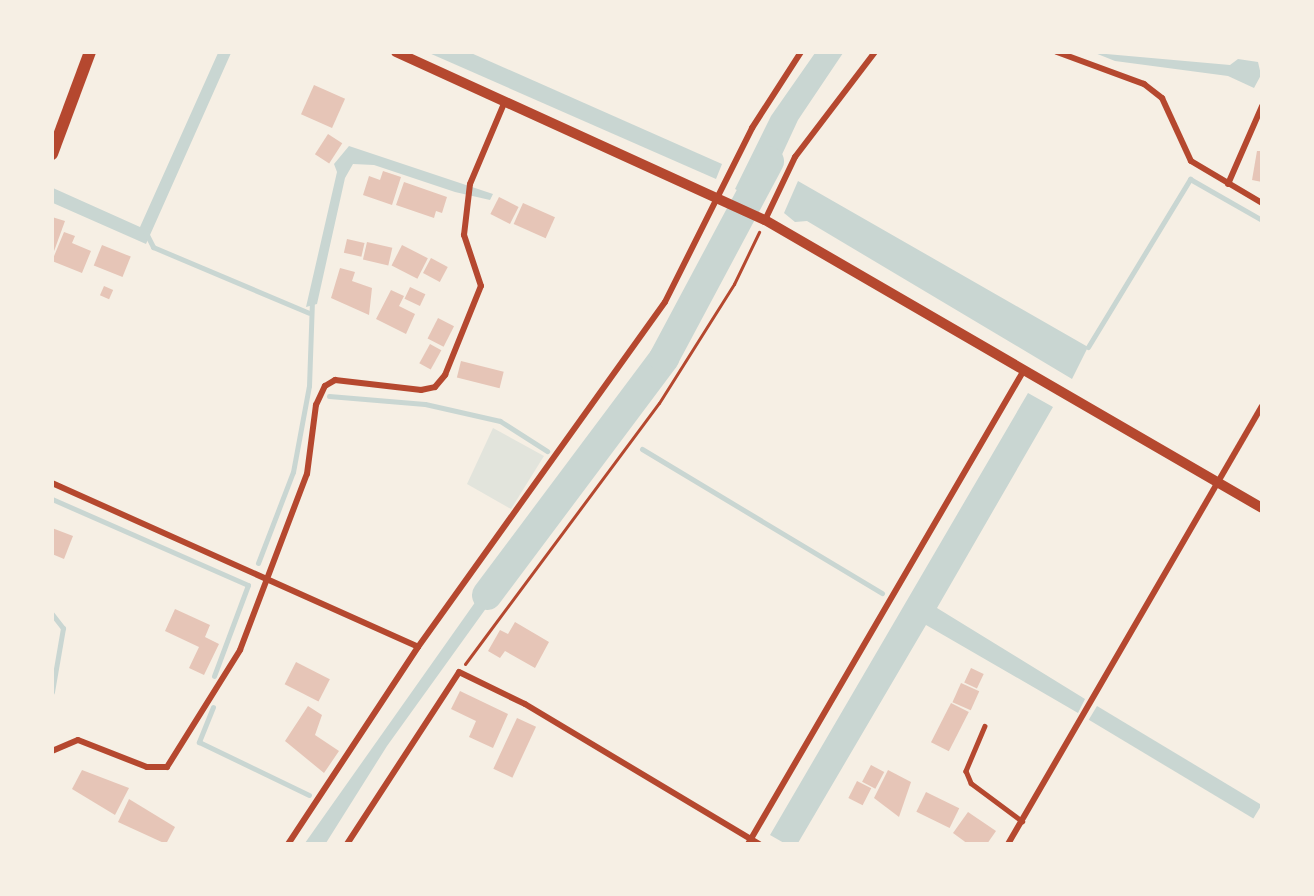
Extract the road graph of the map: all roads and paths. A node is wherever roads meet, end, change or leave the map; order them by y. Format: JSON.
{"nodes":[{"id":1,"x":90,"y":52,"type":"edge"},
{"id":2,"x":396,"y":52,"type":"edge"},
{"id":3,"x":801,"y":52,"type":"edge"},
{"id":4,"x":875,"y":52,"type":"edge"},
{"id":5,"x":1057,"y":52,"type":"edge"},
{"id":6,"x":505,"y":101,"type":"junction"},
{"id":7,"x":1262,"y":106,"type":"edge"},
{"id":8,"x":52,"y":154,"type":"edge"},
{"id":9,"x":1228,"y":184,"type":"junction"},
{"id":10,"x":718,"y":195,"type":"junction"},
{"id":11,"x":1262,"y":203,"type":"edge"},
{"id":12,"x":765,"y":219,"type":"junction"},
{"id":13,"x":1024,"y":370,"type":"junction"},
{"id":14,"x":1262,"y":406,"type":"edge"},
{"id":15,"x":1218,"y":482,"type":"junction"},
{"id":16,"x":52,"y":483,"type":"edge"},
{"id":17,"x":1262,"y":508,"type":"edge"},
{"id":18,"x":269,"y":578,"type":"junction"},
{"id":19,"x":418,"y":647,"type":"junction"},
{"id":20,"x":459,"y":672,"type":"junction"},
{"id":21,"x":985,"y":726,"type":"dead end"},
{"id":22,"x":52,"y":751,"type":"edge"},
{"id":23,"x":1022,"y":821,"type":"junction"},
{"id":24,"x":749,"y":841,"type":"edge"},
{"id":25,"x":288,"y":843,"type":"edge"},
{"id":26,"x":346,"y":843,"type":"edge"},
{"id":27,"x":759,"y":843,"type":"edge"},
{"id":28,"x":1008,"y":843,"type":"edge"}],
"edges":[{"from":1,"to":8,"type":"main road"},
{"from":2,"to":6,"type":"street"},
{"from":3,"to":10,"type":"street"},
{"from":4,"to":12,"type":"street"},
{"from":5,"to":9,"type":"street"},
{"from":6,"to":10,"type":"street"},
{"from":6,"to":18,"type":"street"},
{"from":7,"to":9,"type":"street"},
{"from":9,"to":11,"type":"street"},
{"from":10,"to":12,"type":"street"},
{"from":10,"to":19,"type":"street"},
{"from":12,"to":13,"type":"street"},
{"from":12,"to":20,"type":"path"},
{"from":13,"to":15,"type":"street"},
{"from":13,"to":24,"type":"street"},
{"from":14,"to":15,"type":"street"},
{"from":15,"to":17,"type":"street"},
{"from":15,"to":23,"type":"street"},
{"from":16,"to":18,"type":"street"},
{"from":18,"to":19,"type":"street"},
{"from":18,"to":22,"type":"street"},
{"from":19,"to":25,"type":"street"},
{"from":20,"to":24,"type":"street"},
{"from":20,"to":26,"type":"street"},
{"from":21,"to":23,"type":"lane"},
{"from":23,"to":28,"type":"street"},
{"from":24,"to":27,"type":"street"}]}
